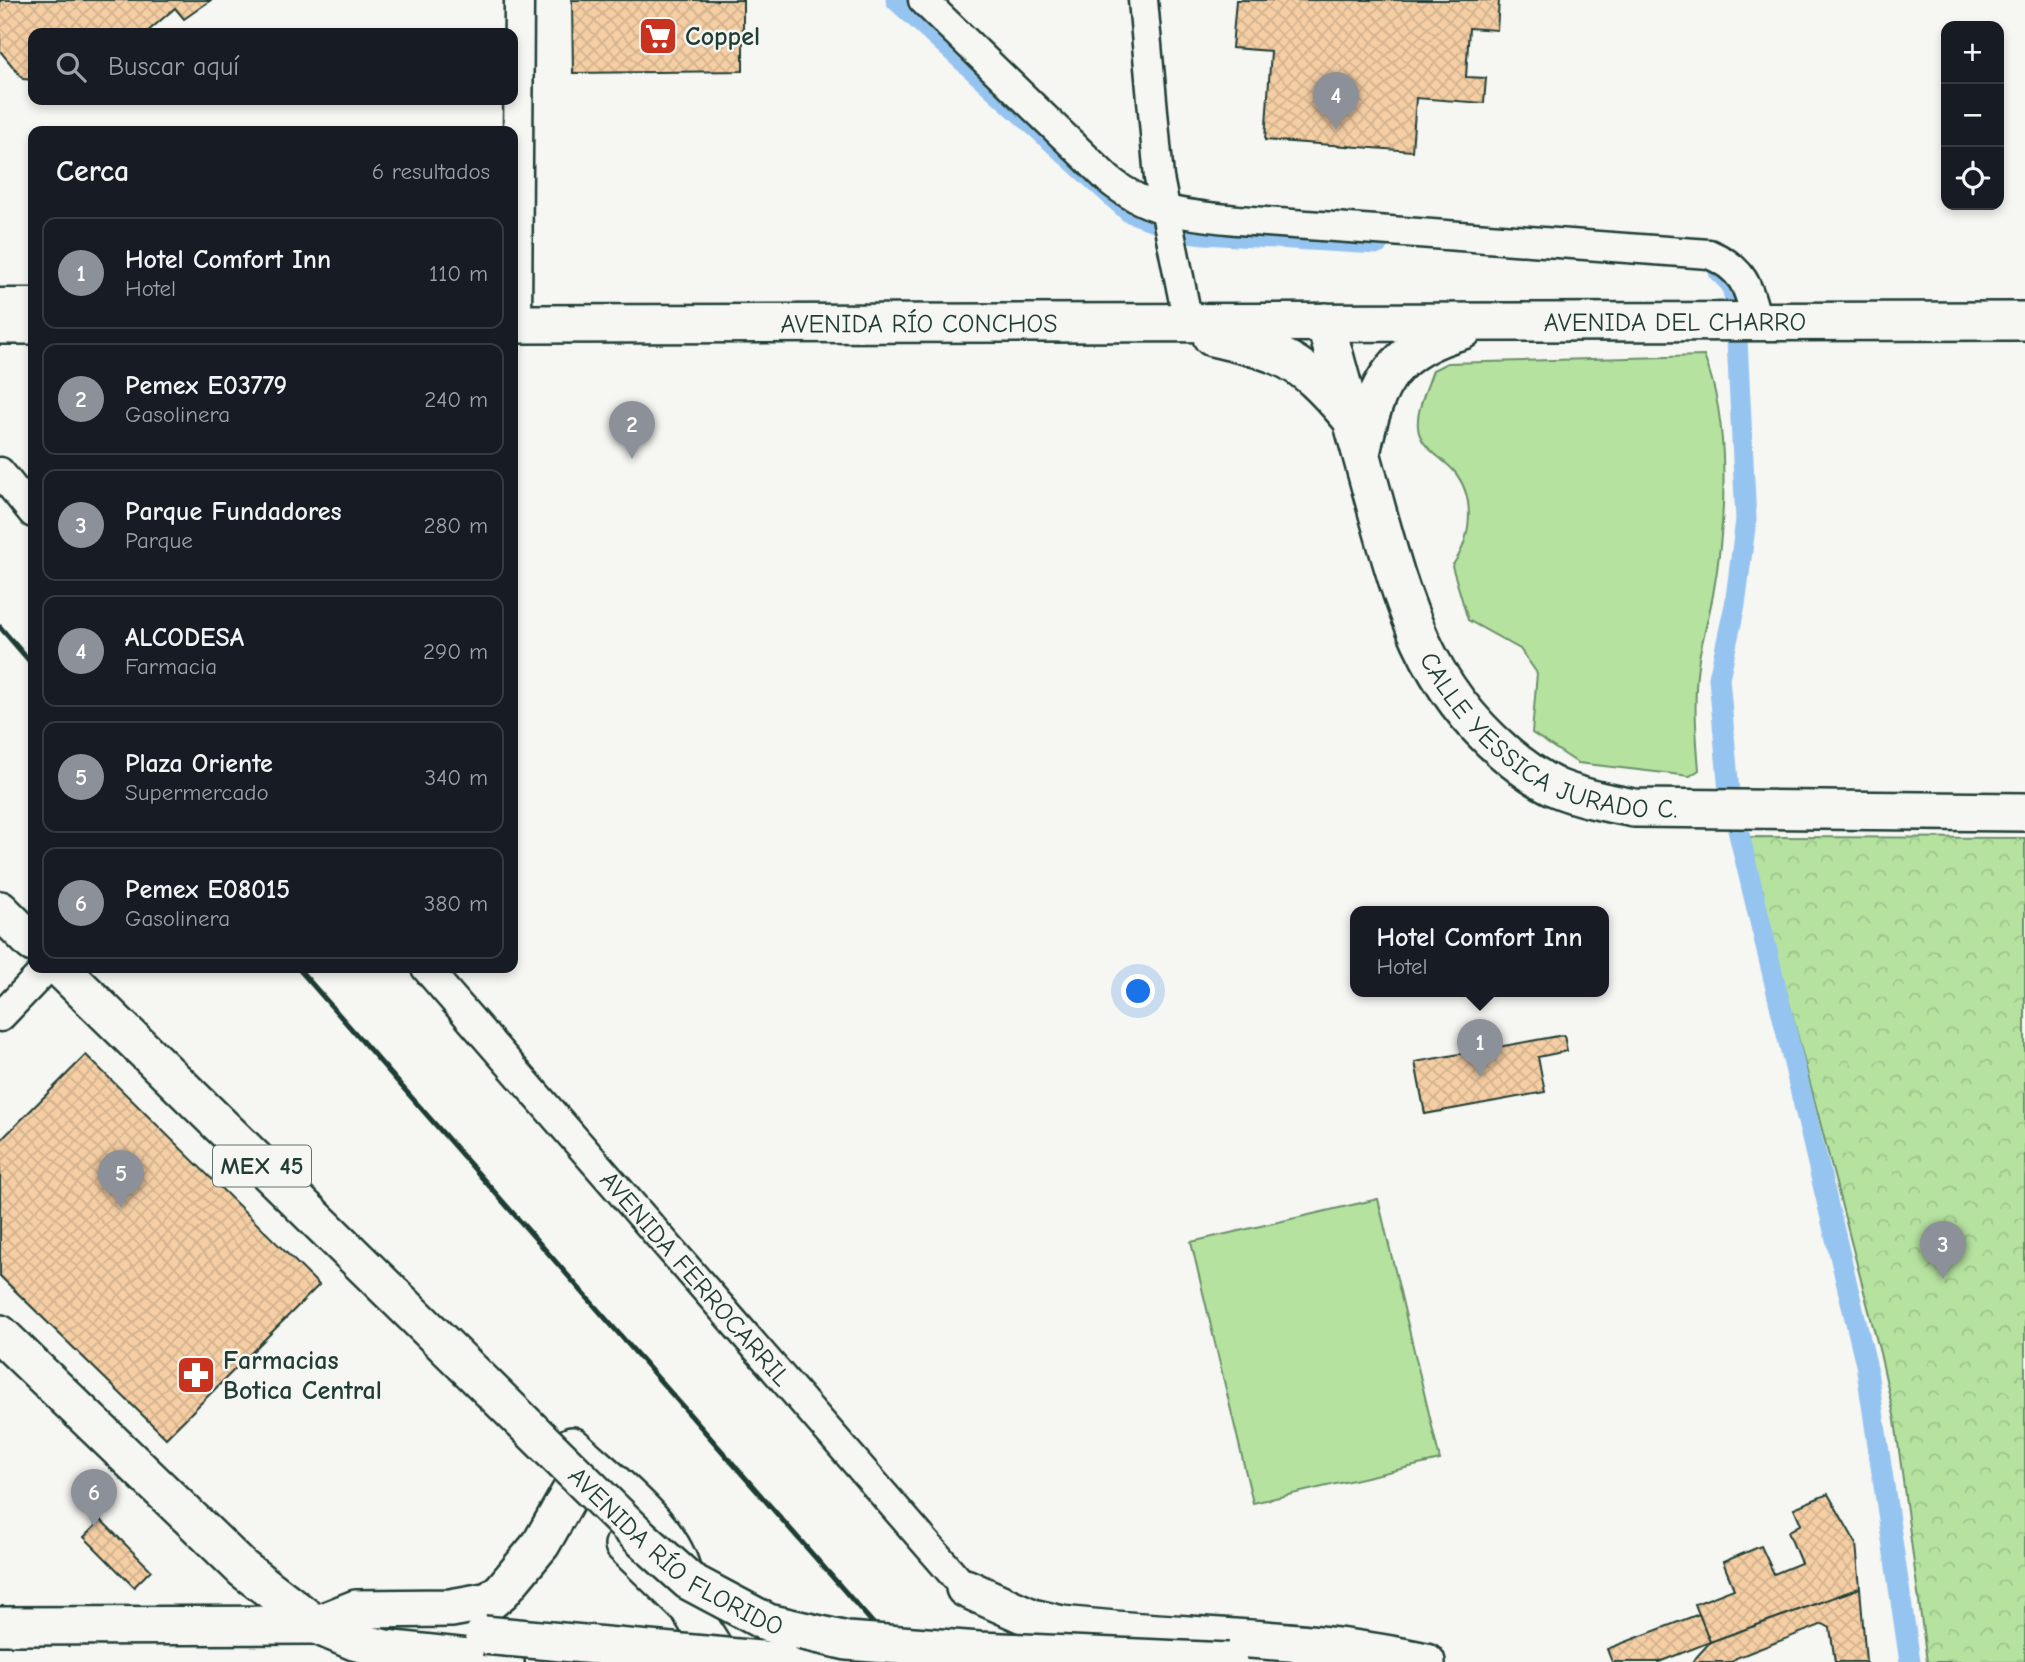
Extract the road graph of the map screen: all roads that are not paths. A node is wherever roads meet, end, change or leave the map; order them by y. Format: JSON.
{"nodes":[{"id":1,"x":519,"y":0,"type":"edge"},
{"id":2,"x":923,"y":0,"type":"edge"},
{"id":3,"x":1143,"y":0,"type":"edge"},
{"id":4,"x":518,"y":81,"type":"edge"},
{"id":5,"x":518,"y":105,"type":"edge"},
{"id":6,"x":517,"y":126,"type":"edge"},
{"id":7,"x":1167,"y":220,"type":"junction"},
{"id":8,"x":0,"y":303,"type":"edge"},
{"id":9,"x":28,"y":303,"type":"edge"},
{"id":10,"x":1325,"y":321,"type":"junction"},
{"id":11,"x":1757,"y":321,"type":"junction"},
{"id":12,"x":2025,"y":321,"type":"edge"},
{"id":13,"x":1173,"y":322,"type":"junction"},
{"id":14,"x":1491,"y":322,"type":"junction"},
{"id":15,"x":518,"y":324,"type":"edge"},
{"id":16,"x":0,"y":325,"type":"edge"},
{"id":17,"x":28,"y":325,"type":"edge"},
{"id":18,"x":1357,"y":437,"type":"junction"},
{"id":19,"x":0,"y":472,"type":"edge"},
{"id":20,"x":28,"y":507,"type":"edge"},
{"id":21,"x":2025,"y":812,"type":"edge"},
{"id":22,"x":0,"y":910,"type":"edge"},
{"id":23,"x":28,"y":938,"type":"edge"},
{"id":24,"x":42,"y":973,"type":"edge"},
{"id":25,"x":65,"y":973,"type":"edge"},
{"id":26,"x":430,"y":973,"type":"edge"},
{"id":27,"x":0,"y":1017,"type":"edge"},
{"id":28,"x":407,"y":1308,"type":"junction"},
{"id":29,"x":0,"y":1334,"type":"edge"},
{"id":30,"x":570,"y":1493,"type":"junction"},
{"id":31,"x":965,"y":1588,"type":"junction"},
{"id":32,"x":689,"y":1608,"type":"junction"},
{"id":33,"x":316,"y":1625,"type":"junction"},
{"id":34,"x":0,"y":1626,"type":"edge"},
{"id":35,"x":1109,"y":1631,"type":"junction"},
{"id":36,"x":495,"y":1648,"type":"edge"},
{"id":37,"x":340,"y":1662,"type":"edge"},
{"id":38,"x":664,"y":1662,"type":"edge"},
{"id":39,"x":722,"y":1662,"type":"edge"},
{"id":40,"x":783,"y":1662,"type":"edge"},
{"id":41,"x":1022,"y":1662,"type":"edge"},
{"id":42,"x":1080,"y":1662,"type":"edge"},
{"id":43,"x":1228,"y":1662,"type":"edge"},
{"id":44,"x":1426,"y":1662,"type":"edge"}],
"edges":[{"from":1,"to":4,"type":"street"},
{"from":2,"to":7,"type":"street"},
{"from":3,"to":7,"type":"street"},
{"from":5,"to":6,"type":"street"},
{"from":7,"to":11,"type":"street"},
{"from":7,"to":13,"type":"street"},
{"from":8,"to":9,"type":"street"},
{"from":10,"to":13,"type":"main road","name":"AVENIDA RÍO CONCHOS"},
{"from":10,"to":14,"type":"main road","name":"AVENIDA DEL CHARRO"},
{"from":10,"to":18,"type":"main road","name":"CALLE YESSICA JURADO C."},
{"from":11,"to":12,"type":"main road","name":"AVENIDA DEL CHARRO"},
{"from":11,"to":14,"type":"main road","name":"AVENIDA DEL CHARRO"},
{"from":13,"to":15,"type":"main road","name":"AVENIDA RÍO CONCHOS"},
{"from":13,"to":18,"type":"main road"},
{"from":14,"to":18,"type":"main road"},
{"from":16,"to":17,"type":"main road"},
{"from":18,"to":21,"type":"main road","name":"CALLE YESSICA JURADO C."},
{"from":19,"to":20,"type":"street"},
{"from":22,"to":23,"type":"main road"},
{"from":24,"to":27,"type":"street"},
{"from":25,"to":28,"type":"main road","number":"MEX 45"},
{"from":26,"to":31,"type":"street","name":"AVENIDA FERROCARRIL"},
{"from":28,"to":30,"type":"main road"},
{"from":28,"to":32,"type":"main road"},
{"from":28,"to":43,"type":"main road","name":"AVENIDA RÍO FLORIDO","number":"MEX 45","bridge":true},
{"from":29,"to":33,"type":"main road"},
{"from":30,"to":32,"type":"main road"},
{"from":30,"to":33,"type":"main road"},
{"from":31,"to":35,"type":"main road"},
{"from":31,"to":41,"type":"main road"},
{"from":32,"to":38,"type":"main road"},
{"from":32,"to":39,"type":"main road"},
{"from":33,"to":34,"type":"main road"},
{"from":33,"to":36,"type":"main road","name":"AVENIDA RÍO FLORIDO"},
{"from":33,"to":37,"type":"main road"},
{"from":35,"to":42,"type":"main road"},
{"from":35,"to":44,"type":"main road"},
{"from":36,"to":40,"type":"main road","name":"AVENIDA RÍO FLORIDO","bridge":true}]}
